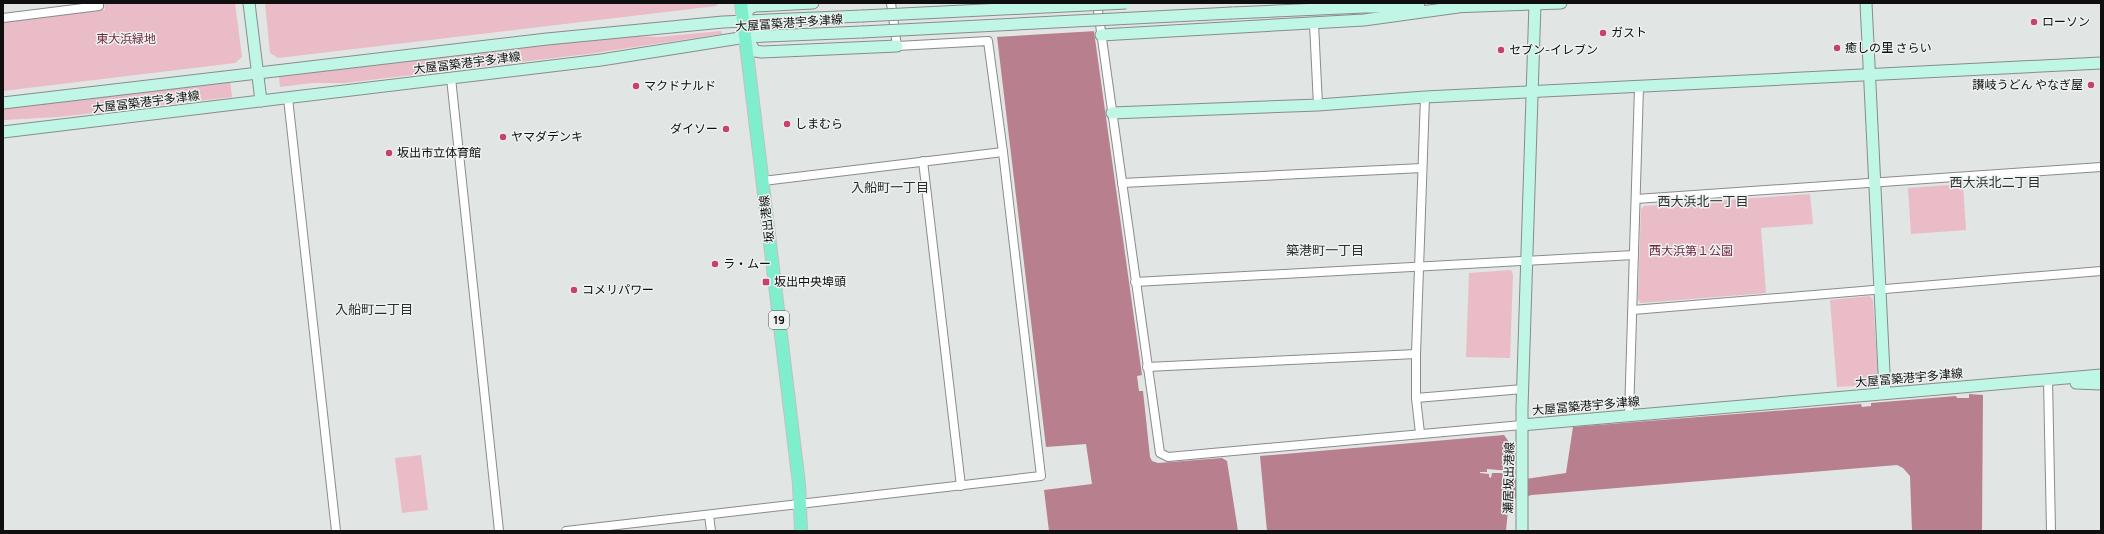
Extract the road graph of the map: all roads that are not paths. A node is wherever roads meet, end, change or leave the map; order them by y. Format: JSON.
{"nodes":[{"id":1,"x":98,"y":3,"type":"edge"},
{"id":2,"x":249,"y":3,"type":"edge"},
{"id":3,"x":741,"y":3,"type":"edge"},
{"id":4,"x":813,"y":3,"type":"edge"},
{"id":5,"x":891,"y":3,"type":"edge"},
{"id":6,"x":1097,"y":3,"type":"edge"},
{"id":7,"x":1126,"y":3,"type":"edge"},
{"id":8,"x":1560,"y":3,"type":"edge"},
{"id":9,"x":1866,"y":3,"type":"edge"},
{"id":10,"x":1535,"y":4,"type":"edge"},
{"id":11,"x":1458,"y":7,"type":"junction"},
{"id":12,"x":3,"y":18,"type":"edge"},
{"id":13,"x":744,"y":22,"type":"junction"},
{"id":14,"x":1314,"y":24,"type":"junction"},
{"id":15,"x":1101,"y":35,"type":"junction"},
{"id":16,"x":746,"y":37,"type":"junction"},
{"id":17,"x":896,"y":46,"type":"junction"},
{"id":18,"x":2101,"y":63,"type":"edge"},
{"id":19,"x":257,"y":72,"type":"junction"},
{"id":20,"x":1869,"y":75,"type":"junction"},
{"id":21,"x":450,"y":78,"type":"junction"},
{"id":22,"x":1639,"y":87,"type":"junction"},
{"id":23,"x":1532,"y":92,"type":"junction"},
{"id":24,"x":1425,"y":97,"type":"junction"},
{"id":25,"x":288,"y":98,"type":"junction"},
{"id":26,"x":261,"y":101,"type":"junction"},
{"id":27,"x":3,"y":103,"type":"edge"},
{"id":28,"x":1318,"y":105,"type":"junction"},
{"id":29,"x":1112,"y":113,"type":"junction"},
{"id":30,"x":3,"y":132,"type":"edge"},
{"id":31,"x":1004,"y":152,"type":"junction"},
{"id":32,"x":923,"y":162,"type":"junction"},
{"id":33,"x":2101,"y":167,"type":"edge"},
{"id":34,"x":1422,"y":168,"type":"junction"},
{"id":35,"x":763,"y":181,"type":"junction"},
{"id":36,"x":1875,"y":182,"type":"junction"},
{"id":37,"x":1122,"y":183,"type":"junction"},
{"id":38,"x":1636,"y":199,"type":"junction"},
{"id":39,"x":1634,"y":255,"type":"junction"},
{"id":40,"x":1527,"y":261,"type":"junction"},
{"id":41,"x":1419,"y":267,"type":"junction"},
{"id":42,"x":2101,"y":271,"type":"edge"},
{"id":43,"x":1135,"y":282,"type":"junction"},
{"id":44,"x":1880,"y":289,"type":"junction"},
{"id":45,"x":1632,"y":310,"type":"junction"},
{"id":46,"x":1416,"y":354,"type":"junction"},
{"id":47,"x":1147,"y":367,"type":"junction"},
{"id":48,"x":2101,"y":375,"type":"edge"},
{"id":49,"x":2048,"y":379,"type":"junction"},
{"id":50,"x":2101,"y":384,"type":"edge"},
{"id":51,"x":1522,"y":389,"type":"junction"},
{"id":52,"x":1885,"y":393,"type":"junction"},
{"id":53,"x":1416,"y":398,"type":"junction"},
{"id":54,"x":1630,"y":415,"type":"junction"},
{"id":55,"x":1522,"y":425,"type":"junction"},
{"id":56,"x":1420,"y":434,"type":"junction"},
{"id":57,"x":961,"y":486,"type":"junction"},
{"id":58,"x":799,"y":504,"type":"junction"},
{"id":59,"x":709,"y":515,"type":"junction"},
{"id":60,"x":336,"y":531,"type":"edge"},
{"id":61,"x":499,"y":531,"type":"edge"},
{"id":62,"x":566,"y":531,"type":"edge"},
{"id":63,"x":711,"y":531,"type":"edge"},
{"id":64,"x":801,"y":531,"type":"edge"},
{"id":65,"x":1522,"y":531,"type":"edge"},
{"id":66,"x":2051,"y":531,"type":"edge"}],
"edges":[{"from":1,"to":12,"type":"street"},
{"from":2,"to":19,"type":"main road"},
{"from":3,"to":13,"type":"main road","name":"坂出港線","number":"19"},
{"from":4,"to":13,"type":"main road"},
{"from":5,"to":17,"type":"street"},
{"from":6,"to":15,"type":"street"},
{"from":7,"to":13,"type":"main road","name":"大屋冨築港宇多津線","bridge":true},
{"from":8,"to":10,"type":"main road"},
{"from":9,"to":20,"type":"main road"},
{"from":10,"to":11,"type":"main road","name":"大屋冨築港宇多津線"},
{"from":10,"to":23,"type":"main road","name":"大屋冨築港宇多津線"},
{"from":11,"to":14,"type":"main road"},
{"from":11,"to":16,"type":"main road","name":"大屋冨築港宇多津線","bridge":true},
{"from":13,"to":16,"type":"main road","name":"坂出港線","number":"19"},
{"from":13,"to":19,"type":"main road","name":"大屋冨築港宇多津線"},
{"from":14,"to":15,"type":"main road"},
{"from":14,"to":28,"type":"street"},
{"from":15,"to":29,"type":"street"},
{"from":16,"to":17,"type":"main road"},
{"from":16,"to":21,"type":"main road","name":"大屋冨築港宇多津線"},
{"from":16,"to":35,"type":"main road","name":"坂出港線","number":"19"},
{"from":17,"to":31,"type":"street"},
{"from":18,"to":20,"type":"main road"},
{"from":19,"to":26,"type":"main road"},
{"from":19,"to":27,"type":"main road","name":"大屋冨築港宇多津線"},
{"from":20,"to":22,"type":"main road"},
{"from":20,"to":36,"type":"main road"},
{"from":21,"to":25,"type":"main road","name":"大屋冨築港宇多津線"},
{"from":21,"to":61,"type":"street"},
{"from":22,"to":23,"type":"main road"},
{"from":22,"to":38,"type":"street"},
{"from":23,"to":24,"type":"main road"},
{"from":23,"to":40,"type":"main road","name":"大屋冨築港宇多津線"},
{"from":24,"to":28,"type":"main road"},
{"from":24,"to":34,"type":"street"},
{"from":25,"to":26,"type":"main road","name":"大屋冨築港宇多津線"},
{"from":25,"to":60,"type":"street"},
{"from":26,"to":30,"type":"main road","name":"大屋冨築港宇多津線"},
{"from":28,"to":29,"type":"main road"},
{"from":29,"to":37,"type":"street"},
{"from":31,"to":32,"type":"street"},
{"from":31,"to":57,"type":"street"},
{"from":32,"to":35,"type":"street"},
{"from":32,"to":57,"type":"street"},
{"from":33,"to":36,"type":"street"},
{"from":34,"to":37,"type":"street"},
{"from":34,"to":41,"type":"street"},
{"from":35,"to":58,"type":"main road","name":"坂出港線","number":"19"},
{"from":36,"to":38,"type":"street"},
{"from":36,"to":44,"type":"main road"},
{"from":37,"to":43,"type":"street"},
{"from":38,"to":39,"type":"street"},
{"from":39,"to":40,"type":"street"},
{"from":39,"to":45,"type":"street"},
{"from":40,"to":41,"type":"street"},
{"from":40,"to":51,"type":"main road","name":"大屋冨築港宇多津線"},
{"from":41,"to":43,"type":"street"},
{"from":41,"to":46,"type":"street"},
{"from":42,"to":44,"type":"street"},
{"from":43,"to":47,"type":"street"},
{"from":44,"to":45,"type":"street"},
{"from":44,"to":52,"type":"main road"},
{"from":45,"to":54,"type":"street"},
{"from":46,"to":47,"type":"street"},
{"from":46,"to":53,"type":"street"},
{"from":47,"to":56,"type":"street"},
{"from":48,"to":49,"type":"main road","name":"大屋冨築港宇多津線"},
{"from":49,"to":50,"type":"main road","name":"大屋冨築港宇多津線"},
{"from":49,"to":52,"type":"main road","name":"大屋冨築港宇多津線"},
{"from":49,"to":66,"type":"street"},
{"from":51,"to":53,"type":"street"},
{"from":51,"to":55,"type":"main road","name":"大屋冨築港宇多津線"},
{"from":52,"to":54,"type":"main road","name":"大屋冨築港宇多津線"},
{"from":53,"to":56,"type":"street"},
{"from":54,"to":55,"type":"main road","name":"大屋冨築港宇多津線"},
{"from":55,"to":56,"type":"street"},
{"from":55,"to":65,"type":"main road","name":"瀬居坂出港線"},
{"from":57,"to":58,"type":"street"},
{"from":58,"to":59,"type":"street"},
{"from":58,"to":64,"type":"main road","name":"坂出港線","number":"19"},
{"from":59,"to":62,"type":"street"},
{"from":59,"to":63,"type":"street"}]}
